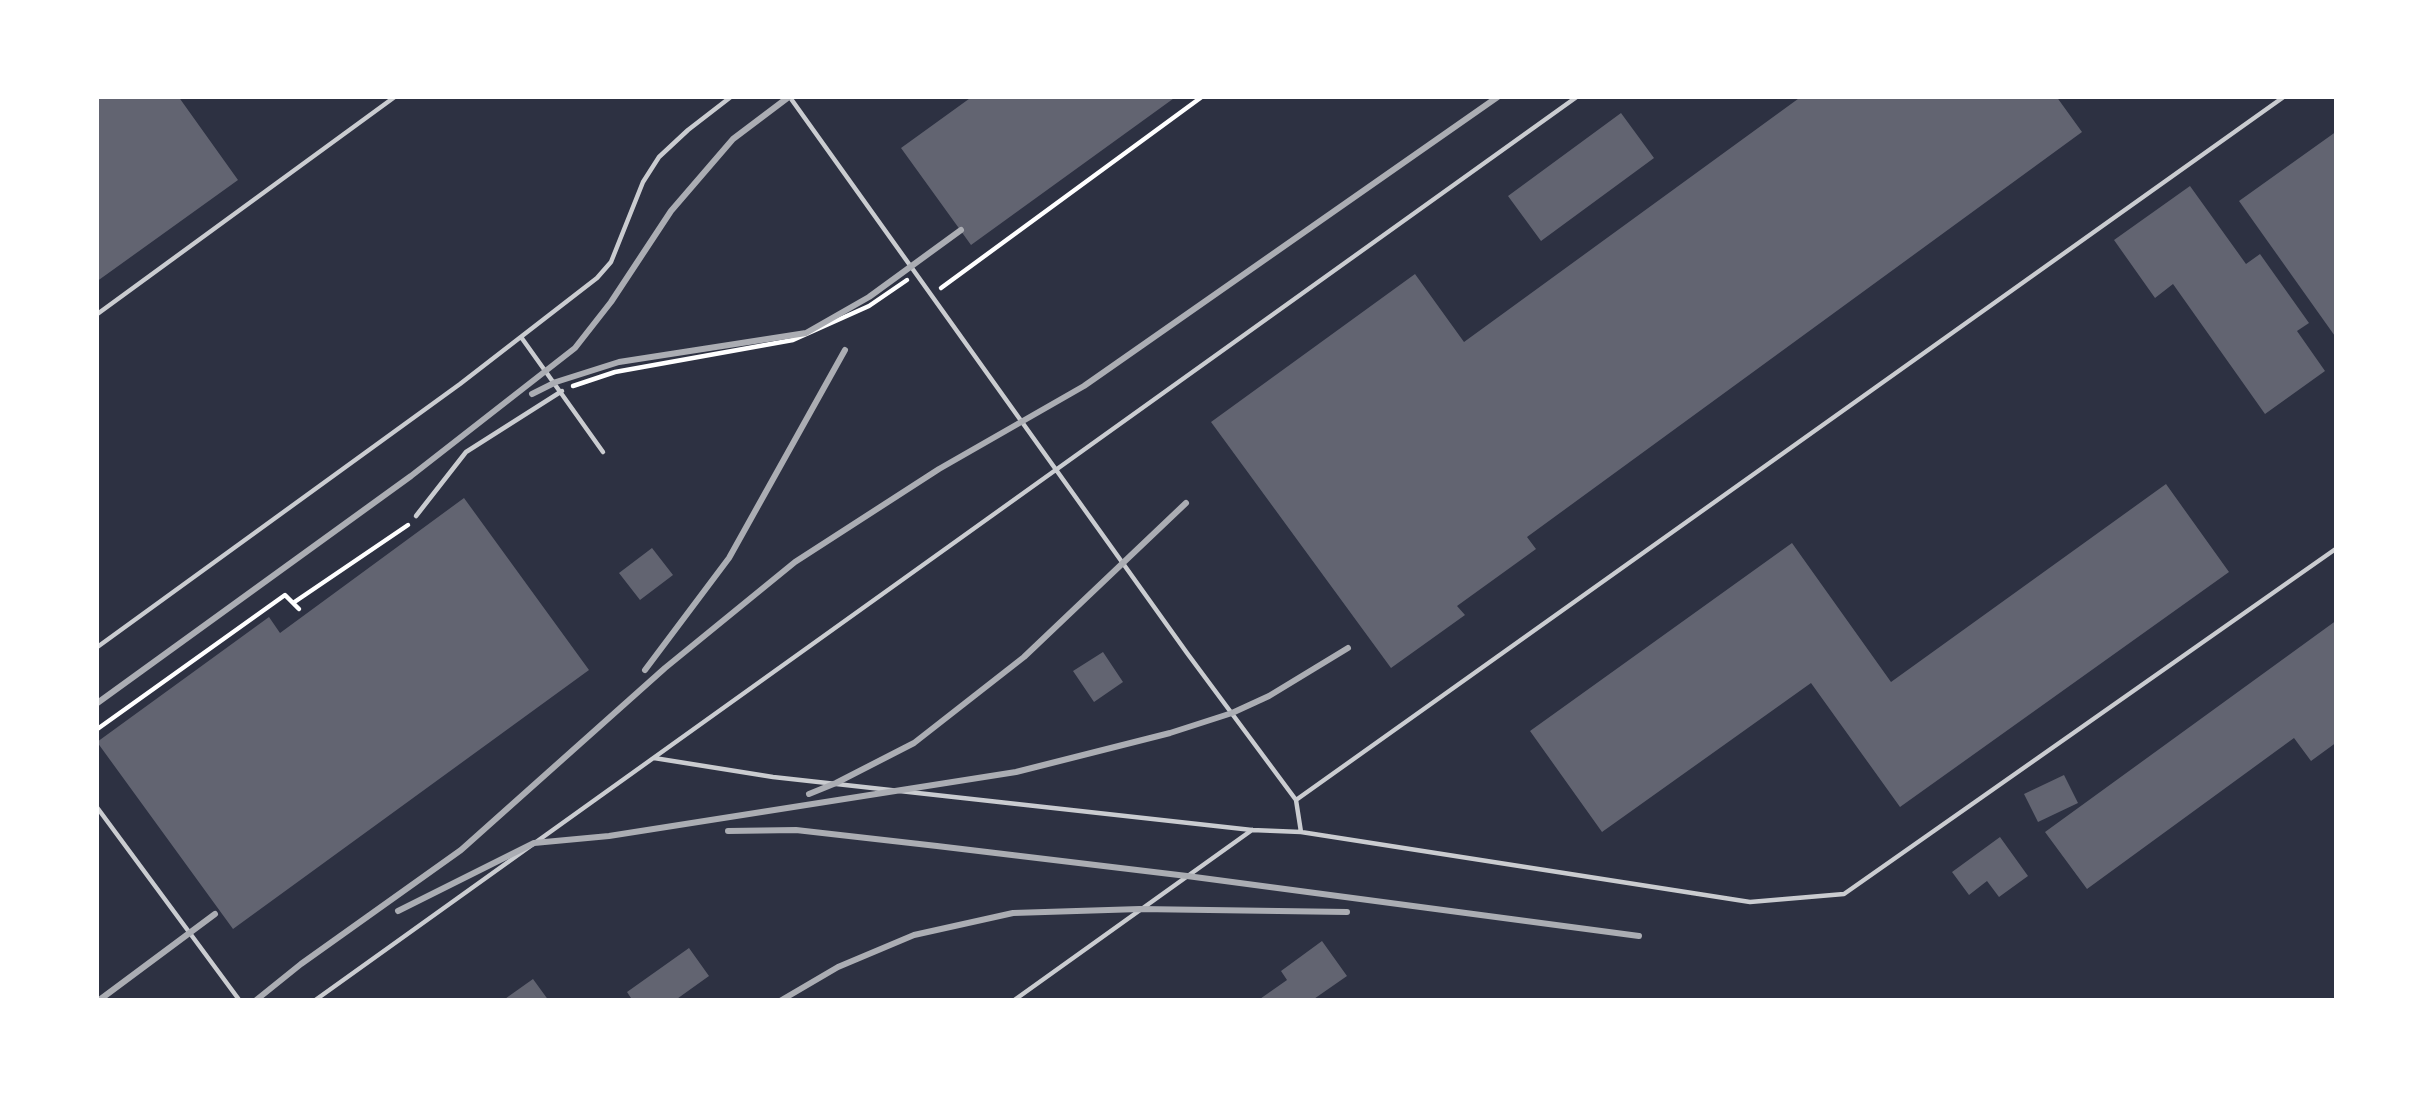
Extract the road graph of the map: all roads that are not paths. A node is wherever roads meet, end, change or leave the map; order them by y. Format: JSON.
{"nodes":[{"id":1,"x":396,"y":96,"type":"edge"},
{"id":2,"x":732,"y":96,"type":"edge"},
{"id":3,"x":789,"y":96,"type":"edge"},
{"id":4,"x":1578,"y":96,"type":"edge"},
{"id":5,"x":2285,"y":96,"type":"edge"},
{"id":6,"x":96,"y":315,"type":"edge"},
{"id":7,"x":521,"y":337,"type":"junction"},
{"id":8,"x":562,"y":391,"type":"junction"},
{"id":9,"x":603,"y":452,"type":"dead end"},
{"id":10,"x":1057,"y":470,"type":"junction"},
{"id":11,"x":416,"y":516,"type":"road end"},
{"id":12,"x":2337,"y":548,"type":"edge"},
{"id":13,"x":96,"y":648,"type":"edge"},
{"id":14,"x":654,"y":758,"type":"junction"},
{"id":15,"x":1296,"y":800,"type":"junction"},
{"id":16,"x":96,"y":806,"type":"edge"},
{"id":17,"x":1252,"y":830,"type":"junction"},
{"id":18,"x":1301,"y":832,"type":"junction"},
{"id":19,"x":240,"y":1001,"type":"edge"},
{"id":20,"x":314,"y":1001,"type":"edge"},
{"id":21,"x":1012,"y":1001,"type":"edge"}],
"edges":[{"from":1,"to":6,"type":"lane"},
{"from":2,"to":7,"type":"lane"},
{"from":3,"to":10,"type":"lane"},
{"from":4,"to":10,"type":"lane"},
{"from":5,"to":15,"type":"lane"},
{"from":7,"to":8,"type":"lane"},
{"from":7,"to":13,"type":"lane"},
{"from":8,"to":9,"type":"lane"},
{"from":8,"to":11,"type":"lane"},
{"from":10,"to":14,"type":"lane"},
{"from":10,"to":15,"type":"lane"},
{"from":12,"to":18,"type":"lane"},
{"from":14,"to":17,"type":"lane"},
{"from":14,"to":20,"type":"lane"},
{"from":15,"to":18,"type":"lane"},
{"from":16,"to":19,"type":"lane"},
{"from":17,"to":18,"type":"lane"},
{"from":17,"to":21,"type":"lane"}]}
